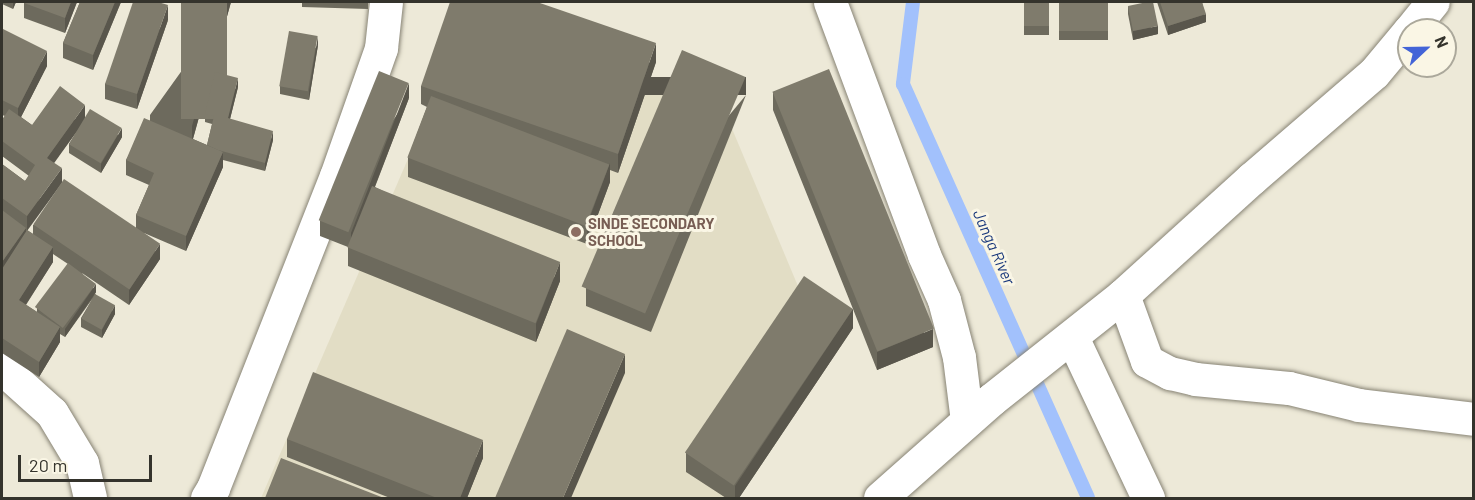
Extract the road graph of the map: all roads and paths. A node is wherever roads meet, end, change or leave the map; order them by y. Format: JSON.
{"nodes":[{"id":1,"x":386,"y":2,"type":"edge"},
{"id":2,"x":830,"y":2,"type":"edge"},
{"id":3,"x":1418,"y":17,"type":"edge"},
{"id":4,"x":1123,"y":295,"type":"junction"},
{"id":5,"x":1072,"y":337,"type":"junction"},
{"id":6,"x":2,"y":368,"type":"edge"},
{"id":7,"x":1473,"y":419,"type":"edge"},
{"id":8,"x":967,"y":421,"type":"junction"},
{"id":9,"x":90,"y":498,"type":"edge"},
{"id":10,"x":207,"y":498,"type":"edge"},
{"id":11,"x":880,"y":498,"type":"edge"},
{"id":12,"x":1148,"y":498,"type":"edge"}],
"edges":[{"from":1,"to":10,"type":"street"},
{"from":2,"to":8,"type":"street"},
{"from":3,"to":4,"type":"street"},
{"from":4,"to":5,"type":"street"},
{"from":4,"to":7,"type":"street"},
{"from":5,"to":8,"type":"street"},
{"from":5,"to":12,"type":"street"},
{"from":6,"to":9,"type":"street"},
{"from":8,"to":11,"type":"street"}]}
